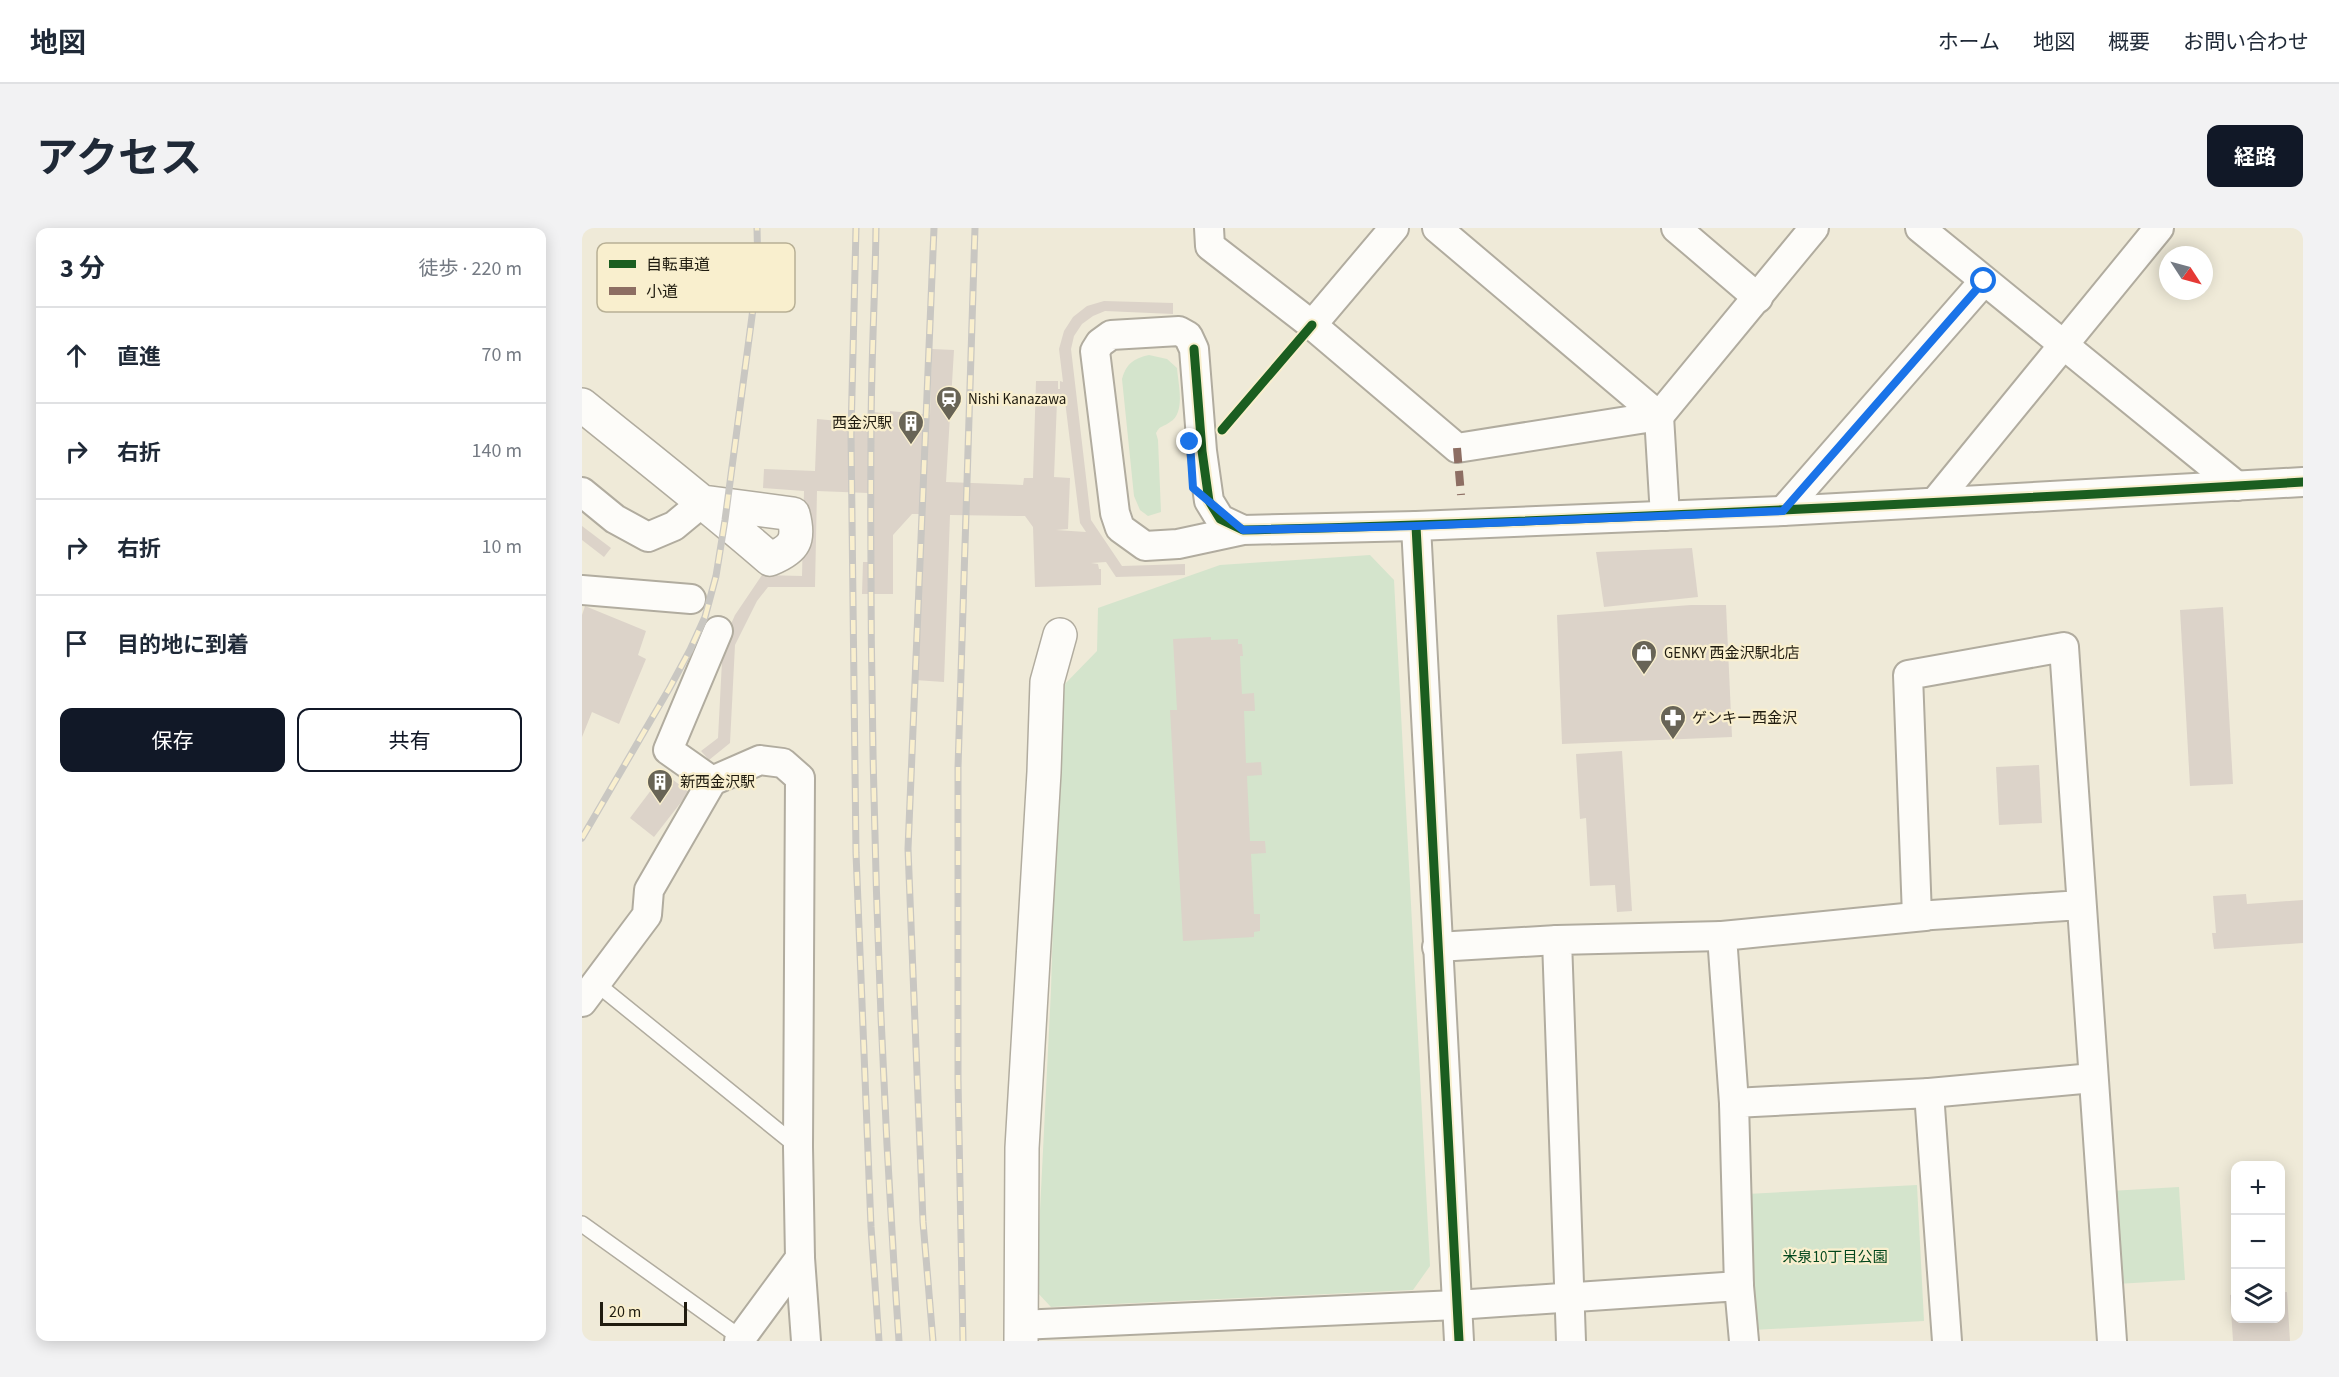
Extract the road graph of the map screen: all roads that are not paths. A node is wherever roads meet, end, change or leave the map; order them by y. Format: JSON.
{"nodes":[{"id":1,"x":1209,"y":228,"type":"edge"},
{"id":2,"x":1394,"y":228,"type":"edge"},
{"id":3,"x":1437,"y":228,"type":"edge"},
{"id":4,"x":1676,"y":228,"type":"edge"},
{"id":5,"x":1814,"y":228,"type":"edge"},
{"id":6,"x":2159,"y":228,"type":"edge"},
{"id":7,"x":1928,"y":231,"type":"edge"},
{"id":8,"x":1984,"y":281,"type":"junction"},
{"id":9,"x":1758,"y":298,"type":"junction"},
{"id":10,"x":1312,"y":325,"type":"junction"},
{"id":11,"x":2063,"y":346,"type":"junction"},
{"id":12,"x":582,"y":405,"type":"edge"},
{"id":13,"x":1659,"y":416,"type":"junction"},
{"id":14,"x":2303,"y":482,"type":"edge"},
{"id":15,"x":2237,"y":486,"type":"junction"},
{"id":16,"x":582,"y":492,"type":"edge"},
{"id":17,"x":703,"y":502,"type":"joint"},
{"id":18,"x":1935,"y":502,"type":"junction"},
{"id":19,"x":1783,"y":511,"type":"junction"},
{"id":20,"x":1665,"y":516,"type":"junction"},
{"id":21,"x":1416,"y":526,"type":"junction"},
{"id":22,"x":1243,"y":530,"type":"junction"},
{"id":23,"x":582,"y":590,"type":"edge"},
{"id":24,"x":691,"y":599,"type":"dead end"},
{"id":25,"x":718,"y":630,"type":"dead end"},
{"id":26,"x":1060,"y":635,"type":"dead end"},
{"id":27,"x":712,"y":780,"type":"junction"},
{"id":28,"x":2081,"y":905,"type":"junction"},
{"id":29,"x":1925,"y":916,"type":"junction"},
{"id":30,"x":1722,"y":936,"type":"junction"},
{"id":31,"x":1557,"y":940,"type":"junction"},
{"id":32,"x":1437,"y":947,"type":"junction"},
{"id":33,"x":589,"y":993,"type":"edge"},
{"id":34,"x":2093,"y":1078,"type":"junction"},
{"id":35,"x":1929,"y":1092,"type":"junction"},
{"id":36,"x":1734,"y":1103,"type":"junction"},
{"id":37,"x":798,"y":1147,"type":"junction"},
{"id":38,"x":582,"y":1224,"type":"edge"},
{"id":39,"x":800,"y":1258,"type":"junction"},
{"id":40,"x":1739,"y":1286,"type":"junction"},
{"id":41,"x":1569,"y":1298,"type":"junction"},
{"id":42,"x":1456,"y":1305,"type":"junction"},
{"id":43,"x":1020,"y":1333,"type":"edge"},
{"id":44,"x":740,"y":1339,"type":"edge"},
{"id":45,"x":806,"y":1341,"type":"edge"},
{"id":46,"x":1459,"y":1341,"type":"edge"},
{"id":47,"x":1570,"y":1341,"type":"edge"},
{"id":48,"x":1744,"y":1341,"type":"edge"},
{"id":49,"x":1947,"y":1341,"type":"edge"},
{"id":50,"x":2112,"y":1341,"type":"edge"}],
"edges":[{"from":1,"to":10,"type":"street"},
{"from":2,"to":10,"type":"street"},
{"from":3,"to":13,"type":"street"},
{"from":4,"to":9,"type":"street"},
{"from":5,"to":9,"type":"street"},
{"from":6,"to":11,"type":"street"},
{"from":7,"to":8,"type":"street"},
{"from":8,"to":11,"type":"street"},
{"from":8,"to":19,"type":"street"},
{"from":9,"to":13,"type":"street"},
{"from":10,"to":13,"type":"street"},
{"from":11,"to":15,"type":"street"},
{"from":11,"to":18,"type":"street"},
{"from":12,"to":17,"type":"street"},
{"from":13,"to":20,"type":"street"},
{"from":14,"to":15,"type":"street"},
{"from":15,"to":18,"type":"street"},
{"from":16,"to":17,"type":"street"},
{"from":18,"to":19,"type":"street"},
{"from":19,"to":20,"type":"street"},
{"from":20,"to":21,"type":"street"},
{"from":21,"to":22,"type":"street"},
{"from":21,"to":32,"type":"street"},
{"from":22,"to":22,"type":"street"},
{"from":23,"to":24,"type":"street"},
{"from":25,"to":27,"type":"street"},
{"from":26,"to":43,"type":"street"},
{"from":27,"to":33,"type":"street"},
{"from":27,"to":37,"type":"street"},
{"from":28,"to":29,"type":"street"},
{"from":28,"to":29,"type":"street"},
{"from":28,"to":34,"type":"street"},
{"from":29,"to":30,"type":"street"},
{"from":30,"to":31,"type":"street"},
{"from":30,"to":36,"type":"street"},
{"from":31,"to":32,"type":"street"},
{"from":31,"to":41,"type":"street"},
{"from":32,"to":42,"type":"street"},
{"from":33,"to":37,"type":"lane"},
{"from":34,"to":35,"type":"street"},
{"from":34,"to":50,"type":"street"},
{"from":35,"to":36,"type":"street"},
{"from":35,"to":49,"type":"street"},
{"from":36,"to":40,"type":"street"},
{"from":37,"to":39,"type":"street"},
{"from":38,"to":44,"type":"lane"},
{"from":39,"to":44,"type":"street"},
{"from":39,"to":45,"type":"street"},
{"from":40,"to":41,"type":"street"},
{"from":40,"to":48,"type":"street"},
{"from":41,"to":42,"type":"street"},
{"from":41,"to":47,"type":"street"},
{"from":42,"to":43,"type":"street"},
{"from":42,"to":46,"type":"street"}]}
